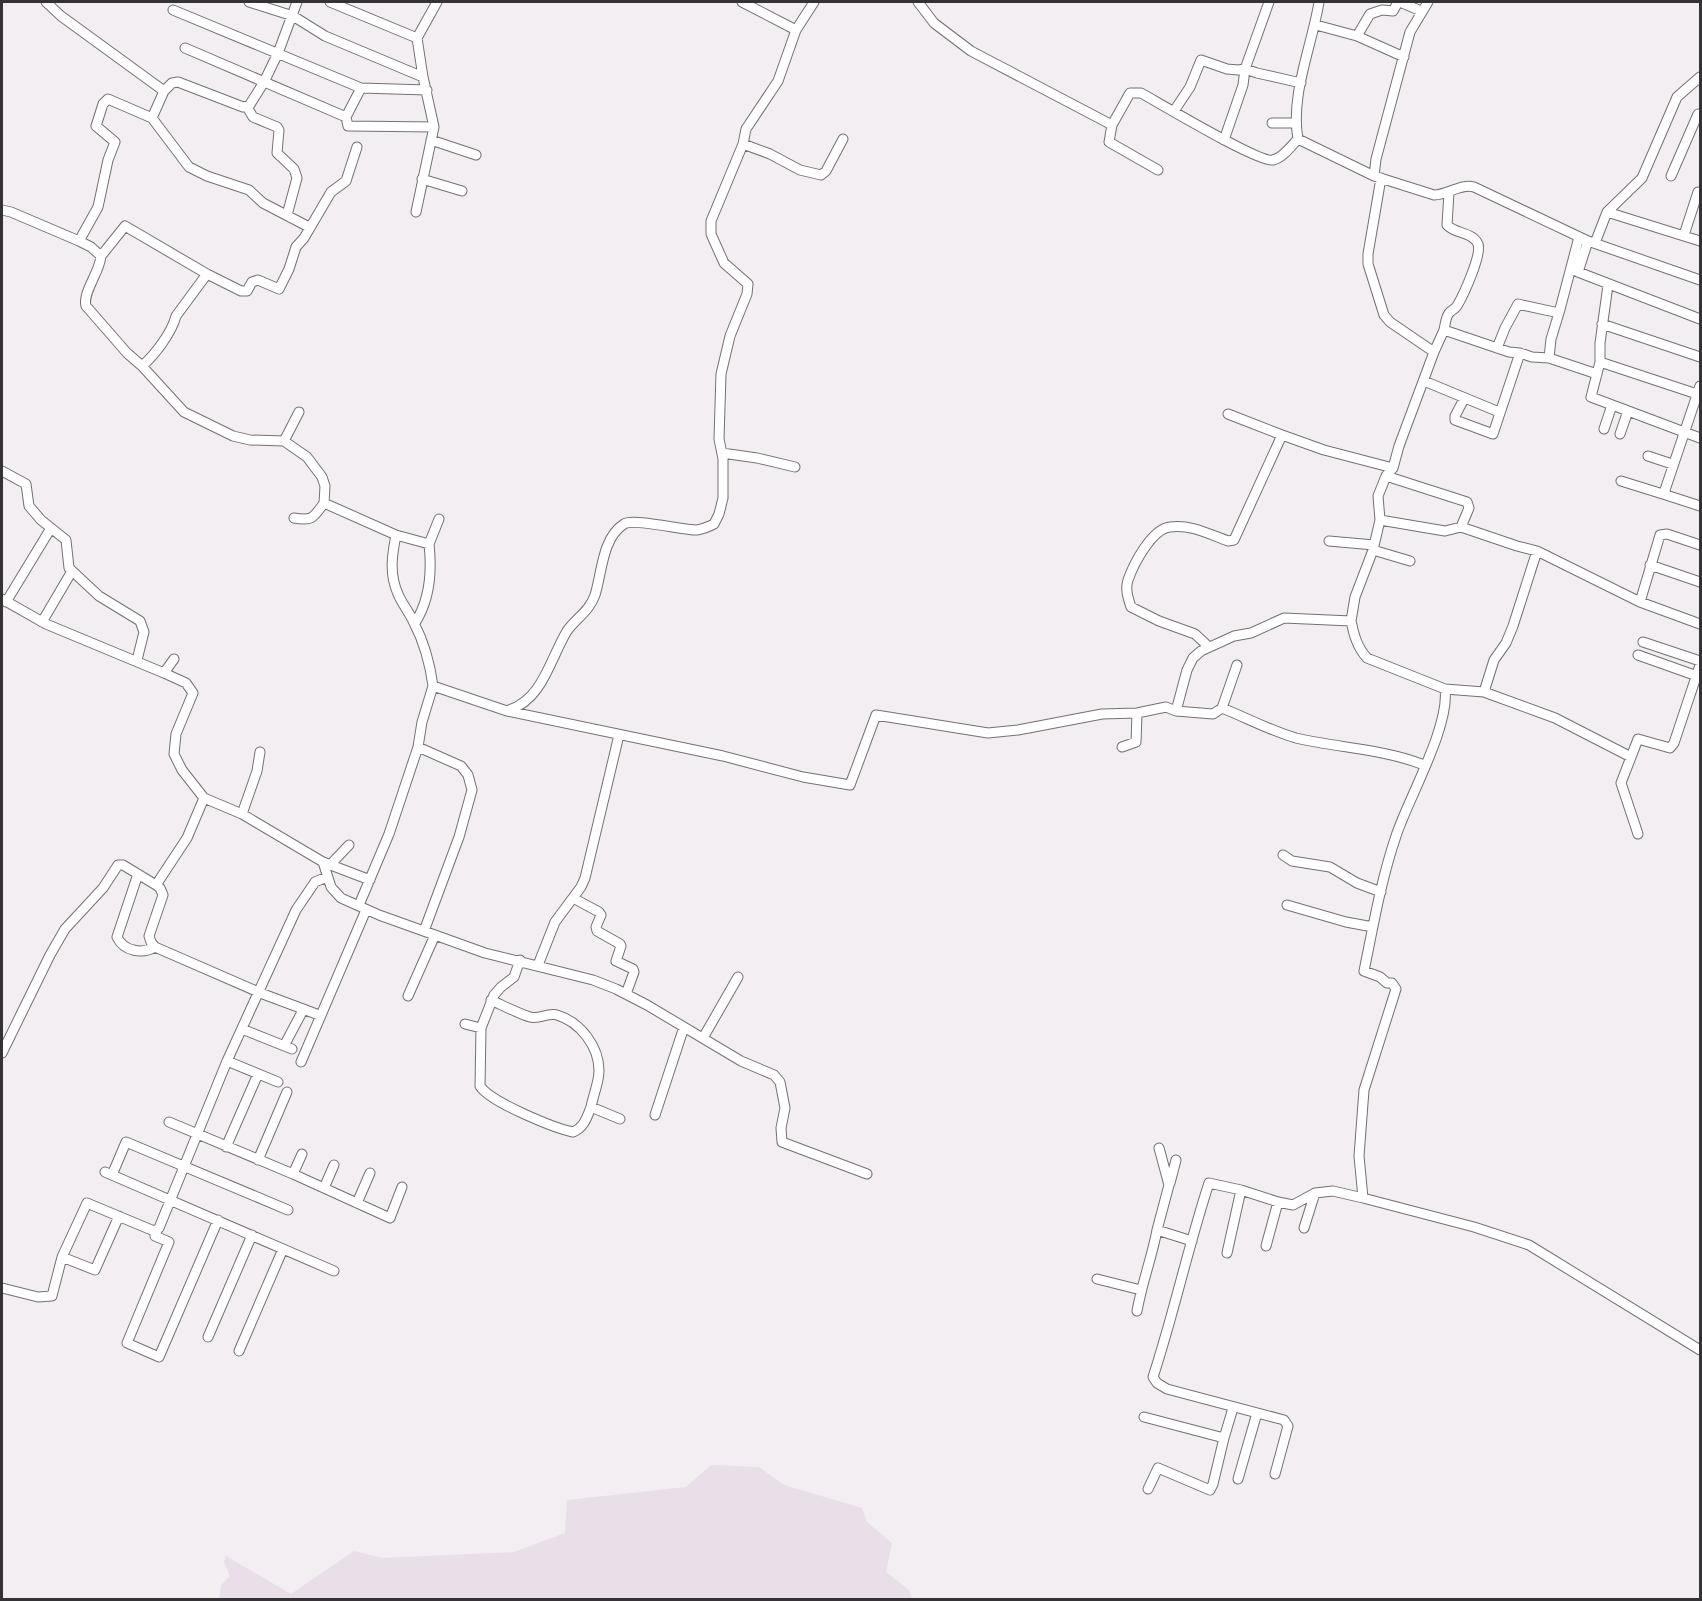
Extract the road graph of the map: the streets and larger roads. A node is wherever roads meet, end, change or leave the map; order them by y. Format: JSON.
{"nodes":[{"id":1,"x":46,"y":2,"type":"edge"},
{"id":2,"x":249,"y":2,"type":"edge"},
{"id":3,"x":297,"y":2,"type":"edge"},
{"id":4,"x":330,"y":2,"type":"edge"},
{"id":5,"x":436,"y":2,"type":"edge"},
{"id":6,"x":742,"y":2,"type":"edge"},
{"id":7,"x":814,"y":2,"type":"edge"},
{"id":8,"x":918,"y":2,"type":"edge"},
{"id":9,"x":1269,"y":2,"type":"edge"},
{"id":10,"x":1319,"y":2,"type":"edge"},
{"id":11,"x":1399,"y":2,"type":"edge"},
{"id":12,"x":1428,"y":2,"type":"edge"},
{"id":13,"x":173,"y":10,"type":"dead end"},
{"id":14,"x":1421,"y":11,"type":"junction"},
{"id":15,"x":293,"y":16,"type":"junction"},
{"id":16,"x":1316,"y":25,"type":"junction"},
{"id":17,"x":796,"y":30,"type":"junction"},
{"id":18,"x":1357,"y":36,"type":"junction"},
{"id":19,"x":417,"y":38,"type":"junction"},
{"id":20,"x":185,"y":48,"type":"dead end"},
{"id":21,"x":278,"y":53,"type":"junction"},
{"id":22,"x":1404,"y":57,"type":"junction"},
{"id":23,"x":1245,"y":69,"type":"junction"},
{"id":24,"x":423,"y":77,"type":"junction"},
{"id":25,"x":1701,"y":77,"type":"edge"},
{"id":26,"x":264,"y":82,"type":"junction"},
{"id":27,"x":1301,"y":82,"type":"junction"},
{"id":28,"x":361,"y":88,"type":"junction"},
{"id":29,"x":427,"y":90,"type":"junction"},
{"id":30,"x":164,"y":91,"type":"junction"},
{"id":31,"x":247,"y":107,"type":"junction"},
{"id":32,"x":1174,"y":111,"type":"junction"},
{"id":33,"x":1701,"y":115,"type":"edge"},
{"id":34,"x":346,"y":117,"type":"junction"},
{"id":35,"x":152,"y":118,"type":"junction"},
{"id":36,"x":1272,"y":123,"type":"dead end"},
{"id":37,"x":1295,"y":123,"type":"junction"},
{"id":38,"x":1112,"y":125,"type":"junction"},
{"id":39,"x":434,"y":127,"type":"junction"},
{"id":40,"x":843,"y":139,"type":"dead end"},
{"id":41,"x":1298,"y":139,"type":"junction"},
{"id":42,"x":430,"y":140,"type":"junction"},
{"id":43,"x":1224,"y":140,"type":"junction"},
{"id":44,"x":743,"y":144,"type":"junction"},
{"id":45,"x":357,"y":147,"type":"dead end"},
{"id":46,"x":476,"y":155,"type":"dead end"},
{"id":47,"x":1158,"y":170,"type":"dead end"},
{"id":48,"x":1671,"y":176,"type":"dead end"},
{"id":49,"x":1378,"y":177,"type":"junction"},
{"id":50,"x":422,"y":180,"type":"junction"},
{"id":51,"x":462,"y":191,"type":"dead end"},
{"id":52,"x":1449,"y":192,"type":"junction"},
{"id":53,"x":1698,"y":192,"type":"dead end"},
{"id":54,"x":2,"y":210,"type":"edge"},
{"id":55,"x":416,"y":212,"type":"dead end"},
{"id":56,"x":1607,"y":212,"type":"junction"},
{"id":57,"x":287,"y":215,"type":"junction"},
{"id":58,"x":309,"y":227,"type":"junction"},
{"id":59,"x":1684,"y":235,"type":"junction"},
{"id":60,"x":1587,"y":240,"type":"junction"},
{"id":61,"x":79,"y":241,"type":"junction"},
{"id":62,"x":1701,"y":241,"type":"edge"},
{"id":63,"x":101,"y":256,"type":"junction"},
{"id":64,"x":207,"y":274,"type":"junction"},
{"id":65,"x":1701,"y":280,"type":"edge"},
{"id":66,"x":1608,"y":285,"type":"junction"},
{"id":67,"x":1559,"y":313,"type":"junction"},
{"id":68,"x":1701,"y":319,"type":"edge"},
{"id":69,"x":1602,"y":324,"type":"junction"},
{"id":70,"x":1444,"y":330,"type":"junction"},
{"id":71,"x":1497,"y":348,"type":"junction"},
{"id":72,"x":1434,"y":352,"type":"junction"},
{"id":73,"x":1520,"y":353,"type":"junction"},
{"id":74,"x":1701,"y":357,"type":"edge"},
{"id":75,"x":1549,"y":358,"type":"junction"},
{"id":76,"x":1600,"y":362,"type":"junction"},
{"id":77,"x":142,"y":366,"type":"junction"},
{"id":78,"x":1596,"y":374,"type":"junction"},
{"id":79,"x":1424,"y":381,"type":"junction"},
{"id":80,"x":1700,"y":392,"type":"edge"},
{"id":81,"x":1464,"y":399,"type":"junction"},
{"id":82,"x":1612,"y":405,"type":"junction"},
{"id":83,"x":1628,"y":411,"type":"junction"},
{"id":84,"x":299,"y":412,"type":"dead end"},
{"id":85,"x":1499,"y":412,"type":"junction"},
{"id":86,"x":1228,"y":414,"type":"dead end"},
{"id":87,"x":1604,"y":429,"type":"dead end"},
{"id":88,"x":1686,"y":433,"type":"junction"},
{"id":89,"x":1620,"y":434,"type":"dead end"},
{"id":90,"x":1282,"y":435,"type":"junction"},
{"id":91,"x":1701,"y":438,"type":"edge"},
{"id":92,"x":284,"y":441,"type":"junction"},
{"id":93,"x":722,"y":453,"type":"junction"},
{"id":94,"x":1648,"y":456,"type":"dead end"},
{"id":95,"x":1672,"y":464,"type":"junction"},
{"id":96,"x":795,"y":467,"type":"dead end"},
{"id":97,"x":1393,"y":468,"type":"junction"},
{"id":98,"x":2,"y":471,"type":"edge"},
{"id":99,"x":1386,"y":476,"type":"junction"},
{"id":100,"x":1621,"y":481,"type":"dead end"},
{"id":101,"x":1666,"y":495,"type":"junction"},
{"id":102,"x":324,"y":503,"type":"junction"},
{"id":103,"x":1701,"y":506,"type":"edge"},
{"id":104,"x":294,"y":518,"type":"dead end"},
{"id":105,"x":439,"y":519,"type":"dead end"},
{"id":106,"x":1380,"y":520,"type":"junction"},
{"id":107,"x":1461,"y":527,"type":"junction"},
{"id":108,"x":51,"y":528,"type":"junction"},
{"id":109,"x":396,"y":535,"type":"junction"},
{"id":110,"x":1329,"y":541,"type":"dead end"},
{"id":111,"x":429,"y":543,"type":"junction"},
{"id":112,"x":1701,"y":545,"type":"edge"},
{"id":113,"x":1373,"y":548,"type":"junction"},
{"id":114,"x":1537,"y":551,"type":"junction"},
{"id":115,"x":1410,"y":561,"type":"dead end"},
{"id":116,"x":1650,"y":565,"type":"junction"},
{"id":117,"x":72,"y":572,"type":"junction"},
{"id":118,"x":1701,"y":582,"type":"edge"},
{"id":119,"x":4,"y":600,"type":"edge"},
{"id":120,"x":1640,"y":602,"type":"junction"},
{"id":121,"x":1351,"y":621,"type":"junction"},
{"id":122,"x":42,"y":622,"type":"junction"},
{"id":123,"x":415,"y":623,"type":"junction"},
{"id":124,"x":1701,"y":624,"type":"edge"},
{"id":125,"x":1643,"y":642,"type":"dead end"},
{"id":126,"x":1209,"y":647,"type":"junction"},
{"id":127,"x":1638,"y":655,"type":"dead end"},
{"id":128,"x":174,"y":659,"type":"dead end"},
{"id":129,"x":137,"y":660,"type":"junction"},
{"id":130,"x":1701,"y":663,"type":"edge"},
{"id":131,"x":1237,"y":665,"type":"dead end"},
{"id":132,"x":164,"y":673,"type":"junction"},
{"id":133,"x":1697,"y":676,"type":"junction"},
{"id":134,"x":433,"y":686,"type":"junction"},
{"id":135,"x":1445,"y":689,"type":"junction"},
{"id":136,"x":1484,"y":692,"type":"junction"},
{"id":137,"x":1222,"y":708,"type":"junction"},
{"id":138,"x":507,"y":711,"type":"junction"},
{"id":139,"x":1176,"y":711,"type":"junction"},
{"id":140,"x":1137,"y":713,"type":"junction"},
{"id":141,"x":619,"y":735,"type":"junction"},
{"id":142,"x":418,"y":747,"type":"junction"},
{"id":143,"x":1122,"y":747,"type":"dead end"},
{"id":144,"x":260,"y":752,"type":"dead end"},
{"id":145,"x":1631,"y":758,"type":"junction"},
{"id":146,"x":1425,"y":765,"type":"junction"},
{"id":147,"x":204,"y":798,"type":"junction"},
{"id":148,"x":242,"y":814,"type":"junction"},
{"id":149,"x":1638,"y":834,"type":"dead end"},
{"id":150,"x":349,"y":845,"type":"dead end"},
{"id":151,"x":1282,"y":855,"type":"dead end"},
{"id":152,"x":326,"y":864,"type":"junction"},
{"id":153,"x":138,"y":874,"type":"junction"},
{"id":154,"x":327,"y":877,"type":"junction"},
{"id":155,"x":370,"y":880,"type":"junction"},
{"id":156,"x":156,"y":885,"type":"junction"},
{"id":157,"x":1382,"y":892,"type":"junction"},
{"id":158,"x":573,"y":898,"type":"junction"},
{"id":159,"x":1287,"y":904,"type":"dead end"},
{"id":160,"x":362,"y":908,"type":"junction"},
{"id":161,"x":1373,"y":927,"type":"junction"},
{"id":162,"x":424,"y":931,"type":"junction"},
{"id":163,"x":435,"y":936,"type":"junction"},
{"id":164,"x":155,"y":947,"type":"junction"},
{"id":165,"x":520,"y":960,"type":"junction"},
{"id":166,"x":538,"y":965,"type":"junction"},
{"id":167,"x":738,"y":977,"type":"dead end"},
{"id":168,"x":258,"y":992,"type":"junction"},
{"id":169,"x":626,"y":994,"type":"junction"},
{"id":170,"x":408,"y":996,"type":"dead end"},
{"id":171,"x":491,"y":1000,"type":"junction"},
{"id":172,"x":302,"y":1012,"type":"dead end"},
{"id":173,"x":319,"y":1015,"type":"junction"},
{"id":174,"x":465,"y":1024,"type":"dead end"},
{"id":175,"x":684,"y":1027,"type":"junction"},
{"id":176,"x":481,"y":1028,"type":"junction"},
{"id":177,"x":242,"y":1029,"type":"junction"},
{"id":178,"x":703,"y":1038,"type":"junction"},
{"id":179,"x":2,"y":1053,"type":"edge"},
{"id":180,"x":227,"y":1061,"type":"junction"},
{"id":181,"x":301,"y":1062,"type":"dead end"},
{"id":182,"x":258,"y":1074,"type":"junction"},
{"id":183,"x":278,"y":1082,"type":"dead end"},
{"id":184,"x":287,"y":1092,"type":"dead end"},
{"id":185,"x":591,"y":1107,"type":"junction"},
{"id":186,"x":655,"y":1115,"type":"dead end"},
{"id":187,"x":620,"y":1119,"type":"dead end"},
{"id":188,"x":169,"y":1122,"type":"dead end"},
{"id":189,"x":197,"y":1134,"type":"junction"},
{"id":190,"x":226,"y":1146,"type":"junction"},
{"id":191,"x":1159,"y":1148,"type":"dead end"},
{"id":192,"x":302,"y":1154,"type":"dead end"},
{"id":193,"x":258,"y":1160,"type":"junction"},
{"id":194,"x":1176,"y":1160,"type":"dead end"},
{"id":195,"x":334,"y":1165,"type":"dead end"},
{"id":196,"x":184,"y":1166,"type":"junction"},
{"id":197,"x":370,"y":1173,"type":"dead end"},
{"id":198,"x":293,"y":1174,"type":"junction"},
{"id":199,"x":867,"y":1174,"type":"dead end"},
{"id":200,"x":1169,"y":1185,"type":"junction"},
{"id":201,"x":402,"y":1187,"type":"dead end"},
{"id":202,"x":324,"y":1188,"type":"junction"},
{"id":203,"x":1241,"y":1190,"type":"junction"},
{"id":204,"x":1315,"y":1193,"type":"junction"},
{"id":205,"x":1363,"y":1198,"type":"junction"},
{"id":206,"x":171,"y":1200,"type":"junction"},
{"id":207,"x":1278,"y":1202,"type":"junction"},
{"id":208,"x":357,"y":1203,"type":"junction"},
{"id":209,"x":288,"y":1210,"type":"dead end"},
{"id":210,"x":119,"y":1216,"type":"junction"},
{"id":211,"x":218,"y":1221,"type":"junction"},
{"id":212,"x":1304,"y":1228,"type":"dead end"},
{"id":213,"x":157,"y":1230,"type":"junction"},
{"id":214,"x":1157,"y":1230,"type":"junction"},
{"id":215,"x":252,"y":1235,"type":"junction"},
{"id":216,"x":1192,"y":1241,"type":"junction"},
{"id":217,"x":1266,"y":1246,"type":"dead end"},
{"id":218,"x":283,"y":1249,"type":"junction"},
{"id":219,"x":1227,"y":1253,"type":"dead end"},
{"id":220,"x":62,"y":1257,"type":"junction"},
{"id":221,"x":334,"y":1271,"type":"dead end"},
{"id":222,"x":1097,"y":1279,"type":"dead end"},
{"id":223,"x":2,"y":1288,"type":"edge"},
{"id":224,"x":1141,"y":1290,"type":"junction"},
{"id":225,"x":1137,"y":1311,"type":"dead end"},
{"id":226,"x":208,"y":1337,"type":"dead end"},
{"id":227,"x":1701,"y":1350,"type":"edge"},
{"id":228,"x":239,"y":1351,"type":"dead end"},
{"id":229,"x":1233,"y":1408,"type":"junction"},
{"id":230,"x":1257,"y":1413,"type":"junction"},
{"id":231,"x":1144,"y":1417,"type":"dead end"},
{"id":232,"x":1224,"y":1438,"type":"junction"},
{"id":233,"x":1275,"y":1474,"type":"dead end"},
{"id":234,"x":1238,"y":1479,"type":"dead end"},
{"id":235,"x":1148,"y":1489,"type":"dead end"}],
"edges":[{"from":1,"to":30,"type":"street"},
{"from":2,"to":15,"type":"street"},
{"from":3,"to":15,"type":"street"},
{"from":4,"to":19,"type":"street"},
{"from":5,"to":19,"type":"street"},
{"from":6,"to":17,"type":"street"},
{"from":7,"to":17,"type":"street"},
{"from":8,"to":38,"type":"street"},
{"from":9,"to":23,"type":"street"},
{"from":10,"to":16,"type":"street"},
{"from":11,"to":14,"type":"street"},
{"from":11,"to":18,"type":"street"},
{"from":12,"to":14,"type":"street"},
{"from":13,"to":21,"type":"street"},
{"from":14,"to":22,"type":"street"},
{"from":15,"to":21,"type":"street"},
{"from":15,"to":24,"type":"street"},
{"from":16,"to":18,"type":"street"},
{"from":16,"to":27,"type":"street"},
{"from":17,"to":44,"type":"street"},
{"from":18,"to":22,"type":"street"},
{"from":19,"to":24,"type":"street"},
{"from":20,"to":26,"type":"street"},
{"from":21,"to":26,"type":"street"},
{"from":21,"to":28,"type":"street"},
{"from":22,"to":49,"type":"street"},
{"from":23,"to":27,"type":"street"},
{"from":23,"to":32,"type":"street"},
{"from":23,"to":43,"type":"street"},
{"from":24,"to":29,"type":"street"},
{"from":25,"to":56,"type":"street"},
{"from":26,"to":31,"type":"street"},
{"from":26,"to":34,"type":"street"},
{"from":27,"to":37,"type":"street"},
{"from":28,"to":29,"type":"street"},
{"from":28,"to":34,"type":"street"},
{"from":29,"to":39,"type":"street"},
{"from":30,"to":31,"type":"street"},
{"from":30,"to":35,"type":"street"},
{"from":31,"to":57,"type":"street"},
{"from":32,"to":38,"type":"street"},
{"from":32,"to":43,"type":"street"},
{"from":33,"to":48,"type":"street"},
{"from":34,"to":39,"type":"street"},
{"from":35,"to":57,"type":"street"},
{"from":35,"to":61,"type":"street"},
{"from":36,"to":37,"type":"street"},
{"from":37,"to":41,"type":"street"},
{"from":38,"to":47,"type":"street"},
{"from":39,"to":42,"type":"street"},
{"from":40,"to":44,"type":"street"},
{"from":41,"to":43,"type":"street"},
{"from":41,"to":49,"type":"street"},
{"from":42,"to":46,"type":"street"},
{"from":42,"to":50,"type":"street"},
{"from":44,"to":93,"type":"street"},
{"from":45,"to":58,"type":"street"},
{"from":49,"to":52,"type":"street"},
{"from":49,"to":72,"type":"street"},
{"from":50,"to":51,"type":"street"},
{"from":50,"to":55,"type":"street"},
{"from":52,"to":60,"type":"street"},
{"from":52,"to":70,"type":"street"},
{"from":53,"to":59,"type":"street"},
{"from":54,"to":61,"type":"street"},
{"from":56,"to":59,"type":"street"},
{"from":56,"to":60,"type":"street"},
{"from":57,"to":58,"type":"street"},
{"from":58,"to":64,"type":"street"},
{"from":59,"to":62,"type":"street"},
{"from":60,"to":65,"type":"street"},
{"from":60,"to":66,"type":"street"},
{"from":60,"to":67,"type":"street"},
{"from":61,"to":63,"type":"street"},
{"from":63,"to":64,"type":"street"},
{"from":63,"to":77,"type":"street"},
{"from":64,"to":77,"type":"street"},
{"from":66,"to":68,"type":"street"},
{"from":66,"to":69,"type":"street"},
{"from":67,"to":71,"type":"street"},
{"from":67,"to":75,"type":"street"},
{"from":69,"to":74,"type":"street"},
{"from":69,"to":76,"type":"street"},
{"from":70,"to":71,"type":"street"},
{"from":70,"to":72,"type":"street"},
{"from":71,"to":73,"type":"street"},
{"from":72,"to":79,"type":"street"},
{"from":73,"to":75,"type":"street"},
{"from":73,"to":85,"type":"street"},
{"from":75,"to":78,"type":"street"},
{"from":76,"to":78,"type":"street"},
{"from":76,"to":80,"type":"street"},
{"from":77,"to":92,"type":"street"},
{"from":78,"to":82,"type":"street"},
{"from":79,"to":81,"type":"street"},
{"from":79,"to":97,"type":"street"},
{"from":80,"to":88,"type":"street"},
{"from":81,"to":85,"type":"street"},
{"from":81,"to":85,"type":"street"},
{"from":82,"to":83,"type":"street"},
{"from":82,"to":87,"type":"street"},
{"from":83,"to":88,"type":"street"},
{"from":83,"to":89,"type":"street"},
{"from":84,"to":92,"type":"street"},
{"from":86,"to":90,"type":"street"},
{"from":88,"to":91,"type":"street"},
{"from":88,"to":95,"type":"street"},
{"from":90,"to":97,"type":"street"},
{"from":90,"to":126,"type":"street"},
{"from":92,"to":102,"type":"street"},
{"from":93,"to":96,"type":"street"},
{"from":93,"to":138,"type":"street"},
{"from":94,"to":95,"type":"street"},
{"from":95,"to":101,"type":"street"},
{"from":97,"to":99,"type":"street"},
{"from":98,"to":108,"type":"street"},
{"from":99,"to":106,"type":"street"},
{"from":99,"to":107,"type":"street"},
{"from":100,"to":101,"type":"street"},
{"from":101,"to":103,"type":"street"},
{"from":102,"to":104,"type":"street"},
{"from":102,"to":109,"type":"street"},
{"from":105,"to":111,"type":"street"},
{"from":106,"to":107,"type":"street"},
{"from":106,"to":113,"type":"street"},
{"from":107,"to":114,"type":"street"},
{"from":108,"to":117,"type":"street"},
{"from":108,"to":119,"type":"street"},
{"from":109,"to":111,"type":"street"},
{"from":109,"to":123,"type":"street"},
{"from":110,"to":113,"type":"street"},
{"from":111,"to":123,"type":"street"},
{"from":112,"to":116,"type":"street"},
{"from":113,"to":115,"type":"street"},
{"from":113,"to":121,"type":"street"},
{"from":114,"to":120,"type":"street"},
{"from":114,"to":136,"type":"street"},
{"from":116,"to":118,"type":"street"},
{"from":116,"to":120,"type":"street"},
{"from":117,"to":122,"type":"street"},
{"from":117,"to":129,"type":"street"},
{"from":119,"to":122,"type":"street"},
{"from":120,"to":124,"type":"street"},
{"from":121,"to":126,"type":"street"},
{"from":121,"to":135,"type":"street"},
{"from":122,"to":129,"type":"street"},
{"from":123,"to":134,"type":"street"},
{"from":125,"to":130,"type":"street"},
{"from":126,"to":139,"type":"street"},
{"from":127,"to":133,"type":"street"},
{"from":128,"to":132,"type":"street"},
{"from":129,"to":132,"type":"street"},
{"from":130,"to":133,"type":"street"},
{"from":131,"to":137,"type":"street"},
{"from":132,"to":147,"type":"street"},
{"from":133,"to":145,"type":"street"},
{"from":134,"to":138,"type":"street"},
{"from":134,"to":142,"type":"street"},
{"from":135,"to":136,"type":"street"},
{"from":135,"to":146,"type":"street"},
{"from":136,"to":145,"type":"street"},
{"from":137,"to":139,"type":"street"},
{"from":137,"to":146,"type":"street"},
{"from":138,"to":141,"type":"street"},
{"from":139,"to":140,"type":"street"},
{"from":140,"to":141,"type":"street"},
{"from":140,"to":143,"type":"street"},
{"from":141,"to":158,"type":"street"},
{"from":142,"to":155,"type":"street"},
{"from":142,"to":162,"type":"street"},
{"from":144,"to":148,"type":"street"},
{"from":145,"to":149,"type":"street"},
{"from":146,"to":157,"type":"street"},
{"from":147,"to":148,"type":"street"},
{"from":147,"to":156,"type":"street"},
{"from":148,"to":152,"type":"street"},
{"from":150,"to":152,"type":"street"},
{"from":151,"to":157,"type":"street"},
{"from":152,"to":154,"type":"street"},
{"from":152,"to":155,"type":"street"},
{"from":153,"to":156,"type":"street"},
{"from":153,"to":164,"type":"street"},
{"from":153,"to":179,"type":"street"},
{"from":154,"to":160,"type":"street"},
{"from":154,"to":168,"type":"street"},
{"from":155,"to":160,"type":"street"},
{"from":156,"to":164,"type":"street"},
{"from":157,"to":161,"type":"street"},
{"from":158,"to":166,"type":"street"},
{"from":158,"to":169,"type":"street"},
{"from":159,"to":161,"type":"street"},
{"from":160,"to":162,"type":"street"},
{"from":160,"to":173,"type":"street"},
{"from":161,"to":205,"type":"street"},
{"from":162,"to":163,"type":"street"},
{"from":163,"to":165,"type":"street"},
{"from":163,"to":170,"type":"street"},
{"from":164,"to":168,"type":"street"},
{"from":165,"to":166,"type":"street"},
{"from":165,"to":171,"type":"street"},
{"from":166,"to":169,"type":"street"},
{"from":167,"to":178,"type":"street"},
{"from":168,"to":173,"type":"street"},
{"from":168,"to":177,"type":"street"},
{"from":169,"to":175,"type":"street"},
{"from":171,"to":176,"type":"street"},
{"from":171,"to":185,"type":"street"},
{"from":172,"to":177,"type":"street"},
{"from":173,"to":181,"type":"street"},
{"from":174,"to":176,"type":"street"},
{"from":175,"to":178,"type":"street"},
{"from":175,"to":186,"type":"street"},
{"from":176,"to":185,"type":"street"},
{"from":177,"to":180,"type":"street"},
{"from":178,"to":199,"type":"street"},
{"from":180,"to":182,"type":"street"},
{"from":180,"to":189,"type":"street"},
{"from":182,"to":183,"type":"street"},
{"from":182,"to":190,"type":"street"},
{"from":184,"to":193,"type":"street"},
{"from":185,"to":187,"type":"street"},
{"from":188,"to":189,"type":"street"},
{"from":189,"to":190,"type":"street"},
{"from":189,"to":196,"type":"street"},
{"from":190,"to":193,"type":"street"},
{"from":191,"to":200,"type":"street"},
{"from":192,"to":198,"type":"street"},
{"from":193,"to":198,"type":"street"},
{"from":194,"to":200,"type":"street"},
{"from":195,"to":202,"type":"street"},
{"from":196,"to":206,"type":"street"},
{"from":196,"to":206,"type":"street"},
{"from":196,"to":209,"type":"street"},
{"from":197,"to":208,"type":"street"},
{"from":198,"to":202,"type":"street"},
{"from":200,"to":214,"type":"street"},
{"from":201,"to":208,"type":"street"},
{"from":202,"to":208,"type":"street"},
{"from":203,"to":207,"type":"street"},
{"from":203,"to":216,"type":"street"},
{"from":203,"to":219,"type":"street"},
{"from":204,"to":205,"type":"street"},
{"from":204,"to":207,"type":"street"},
{"from":204,"to":212,"type":"street"},
{"from":205,"to":227,"type":"street"},
{"from":206,"to":211,"type":"street"},
{"from":206,"to":213,"type":"street"},
{"from":207,"to":217,"type":"street"},
{"from":210,"to":213,"type":"street"},
{"from":210,"to":220,"type":"street"},
{"from":210,"to":220,"type":"street"},
{"from":211,"to":213,"type":"street"},
{"from":211,"to":215,"type":"street"},
{"from":214,"to":216,"type":"street"},
{"from":214,"to":224,"type":"street"},
{"from":215,"to":218,"type":"street"},
{"from":215,"to":226,"type":"street"},
{"from":216,"to":229,"type":"street"},
{"from":218,"to":221,"type":"street"},
{"from":218,"to":228,"type":"street"},
{"from":220,"to":223,"type":"street"},
{"from":222,"to":224,"type":"street"},
{"from":224,"to":225,"type":"street"},
{"from":229,"to":230,"type":"street"},
{"from":229,"to":232,"type":"street"},
{"from":230,"to":233,"type":"street"},
{"from":230,"to":234,"type":"street"},
{"from":231,"to":232,"type":"street"},
{"from":232,"to":235,"type":"street"}]}
